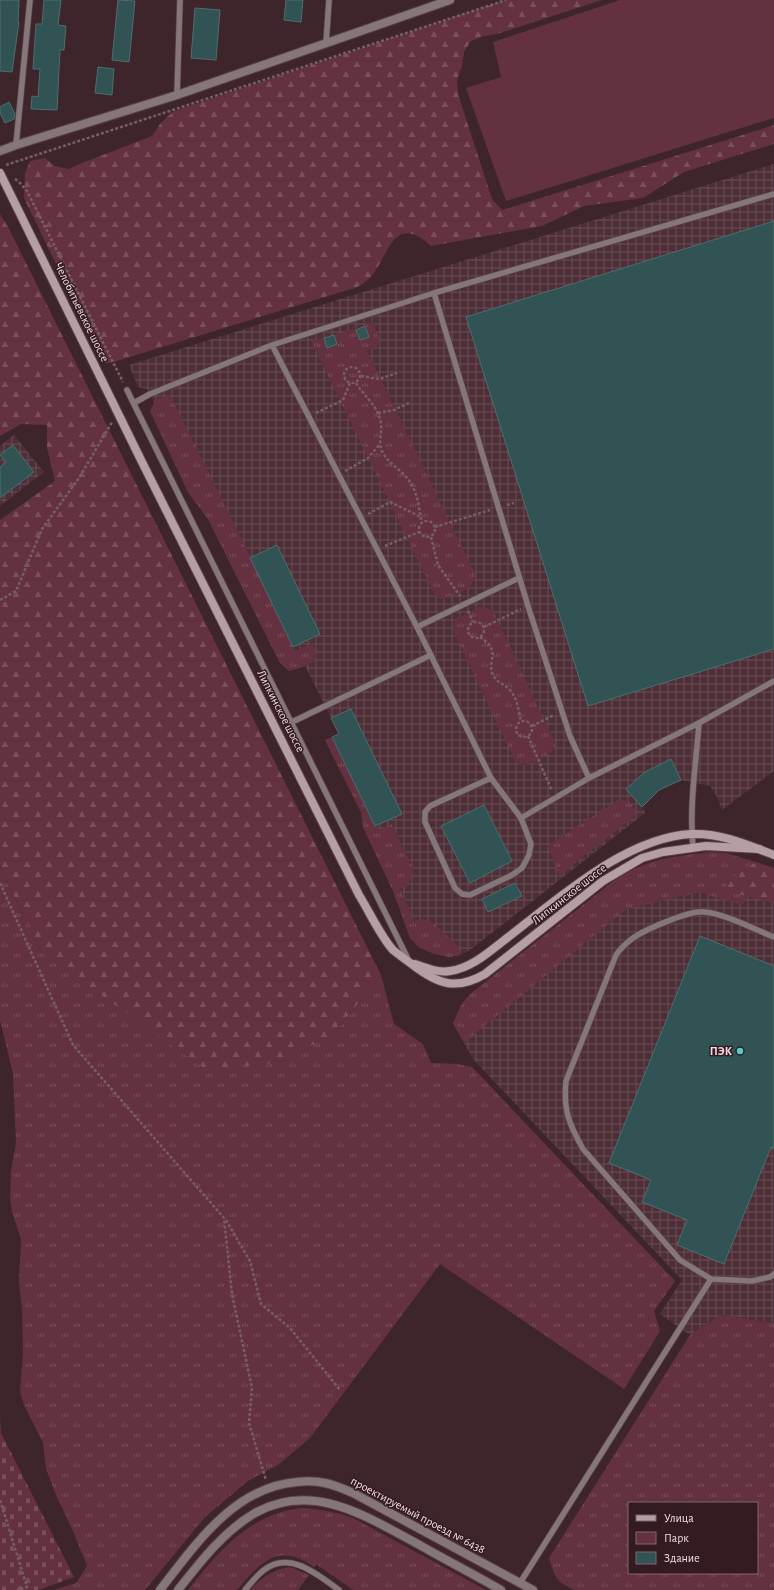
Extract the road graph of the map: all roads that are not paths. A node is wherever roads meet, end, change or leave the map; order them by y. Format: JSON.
{"nodes":[{"id":1,"x":30,"y":0,"type":"edge"},
{"id":2,"x":180,"y":0,"type":"edge"},
{"id":3,"x":328,"y":0,"type":"edge"},
{"id":4,"x":450,"y":0,"type":"edge"},
{"id":5,"x":326,"y":44,"type":"junction"},
{"id":6,"x":177,"y":95,"type":"junction"},
{"id":7,"x":16,"y":145,"type":"junction"},
{"id":8,"x":0,"y":151,"type":"edge"},
{"id":9,"x":0,"y":173,"type":"edge"},
{"id":10,"x":774,"y":194,"type":"edge"},
{"id":11,"x":434,"y":293,"type":"junction"},
{"id":12,"x":272,"y":345,"type":"junction"},
{"id":13,"x":127,"y":390,"type":"road end"},
{"id":14,"x":134,"y":403,"type":"junction"},
{"id":15,"x":142,"y":462,"type":"joint"},
{"id":16,"x":519,"y":578,"type":"junction"},
{"id":17,"x":418,"y":627,"type":"junction"},
{"id":18,"x":431,"y":655,"type":"junction"},
{"id":19,"x":774,"y":681,"type":"edge"},
{"id":20,"x":292,"y":722,"type":"junction"},
{"id":21,"x":699,"y":723,"type":"junction"},
{"id":22,"x":491,"y":778,"type":"junction"},
{"id":23,"x":589,"y":778,"type":"junction"},
{"id":24,"x":521,"y":818,"type":"junction"},
{"id":25,"x":692,"y":834,"type":"junction"},
{"id":26,"x":693,"y":847,"type":"junction"},
{"id":27,"x":759,"y":849,"type":"junction"},
{"id":28,"x":774,"y":855,"type":"edge"},
{"id":29,"x":774,"y":937,"type":"edge"},
{"id":30,"x":483,"y":956,"type":"junction"},
{"id":31,"x":410,"y":963,"type":"junction"},
{"id":32,"x":441,"y":982,"type":"junction"},
{"id":33,"x":774,"y":1274,"type":"edge"},
{"id":34,"x":710,"y":1279,"type":"junction"},
{"id":35,"x":520,"y":1583,"type":"junction"},
{"id":36,"x":160,"y":1590,"type":"edge"},
{"id":37,"x":178,"y":1590,"type":"edge"},
{"id":38,"x":245,"y":1590,"type":"edge"},
{"id":39,"x":339,"y":1590,"type":"edge"},
{"id":40,"x":501,"y":1590,"type":"edge"},
{"id":41,"x":534,"y":1590,"type":"edge"}],
"edges":[{"from":1,"to":7,"type":"lane"},
{"from":2,"to":6,"type":"lane"},
{"from":3,"to":5,"type":"lane"},
{"from":4,"to":5,"type":"street"},
{"from":5,"to":6,"type":"street"},
{"from":6,"to":7,"type":"street"},
{"from":7,"to":8,"type":"street"},
{"from":9,"to":15,"type":"street","name":"Челобитьевское шоссе"},
{"from":10,"to":11,"type":"lane"},
{"from":11,"to":12,"type":"lane"},
{"from":11,"to":16,"type":"lane"},
{"from":12,"to":14,"type":"lane"},
{"from":12,"to":17,"type":"lane"},
{"from":13,"to":14,"type":"lane"},
{"from":14,"to":20,"type":"lane"},
{"from":15,"to":31,"type":"street","name":"Липкинское шоссе"},
{"from":16,"to":17,"type":"lane"},
{"from":16,"to":23,"type":"lane"},
{"from":17,"to":18,"type":"lane"},
{"from":18,"to":20,"type":"lane"},
{"from":18,"to":22,"type":"lane"},
{"from":19,"to":21,"type":"lane"},
{"from":20,"to":31,"type":"lane"},
{"from":21,"to":23,"type":"lane"},
{"from":21,"to":25,"type":"lane"},
{"from":22,"to":24,"type":"lane"},
{"from":22,"to":24,"type":"lane"},
{"from":23,"to":24,"type":"lane"},
{"from":25,"to":26,"type":"lane"},
{"from":25,"to":27,"type":"street","name":"Липкинское шоссе"},
{"from":25,"to":30,"type":"street","name":"Липкинское шоссе"},
{"from":26,"to":27,"type":"street","name":"Липкинское шоссе"},
{"from":26,"to":32,"type":"street","name":"Липкинское шоссе"},
{"from":27,"to":28,"type":"street","name":"Липкинское шоссе"},
{"from":29,"to":34,"type":"lane"},
{"from":30,"to":31,"type":"street","name":"Липкинское шоссе"},
{"from":30,"to":32,"type":"street"},
{"from":31,"to":32,"type":"street","name":"Липкинское шоссе"},
{"from":33,"to":34,"type":"lane"},
{"from":34,"to":35,"type":"lane"},
{"from":35,"to":36,"type":"street","name":"проектируемый проезд № 6438"},
{"from":35,"to":41,"type":"street","name":"проектируемый проезд № 6438"},
{"from":37,"to":40,"type":"street"},
{"from":38,"to":39,"type":"lane"}]}
